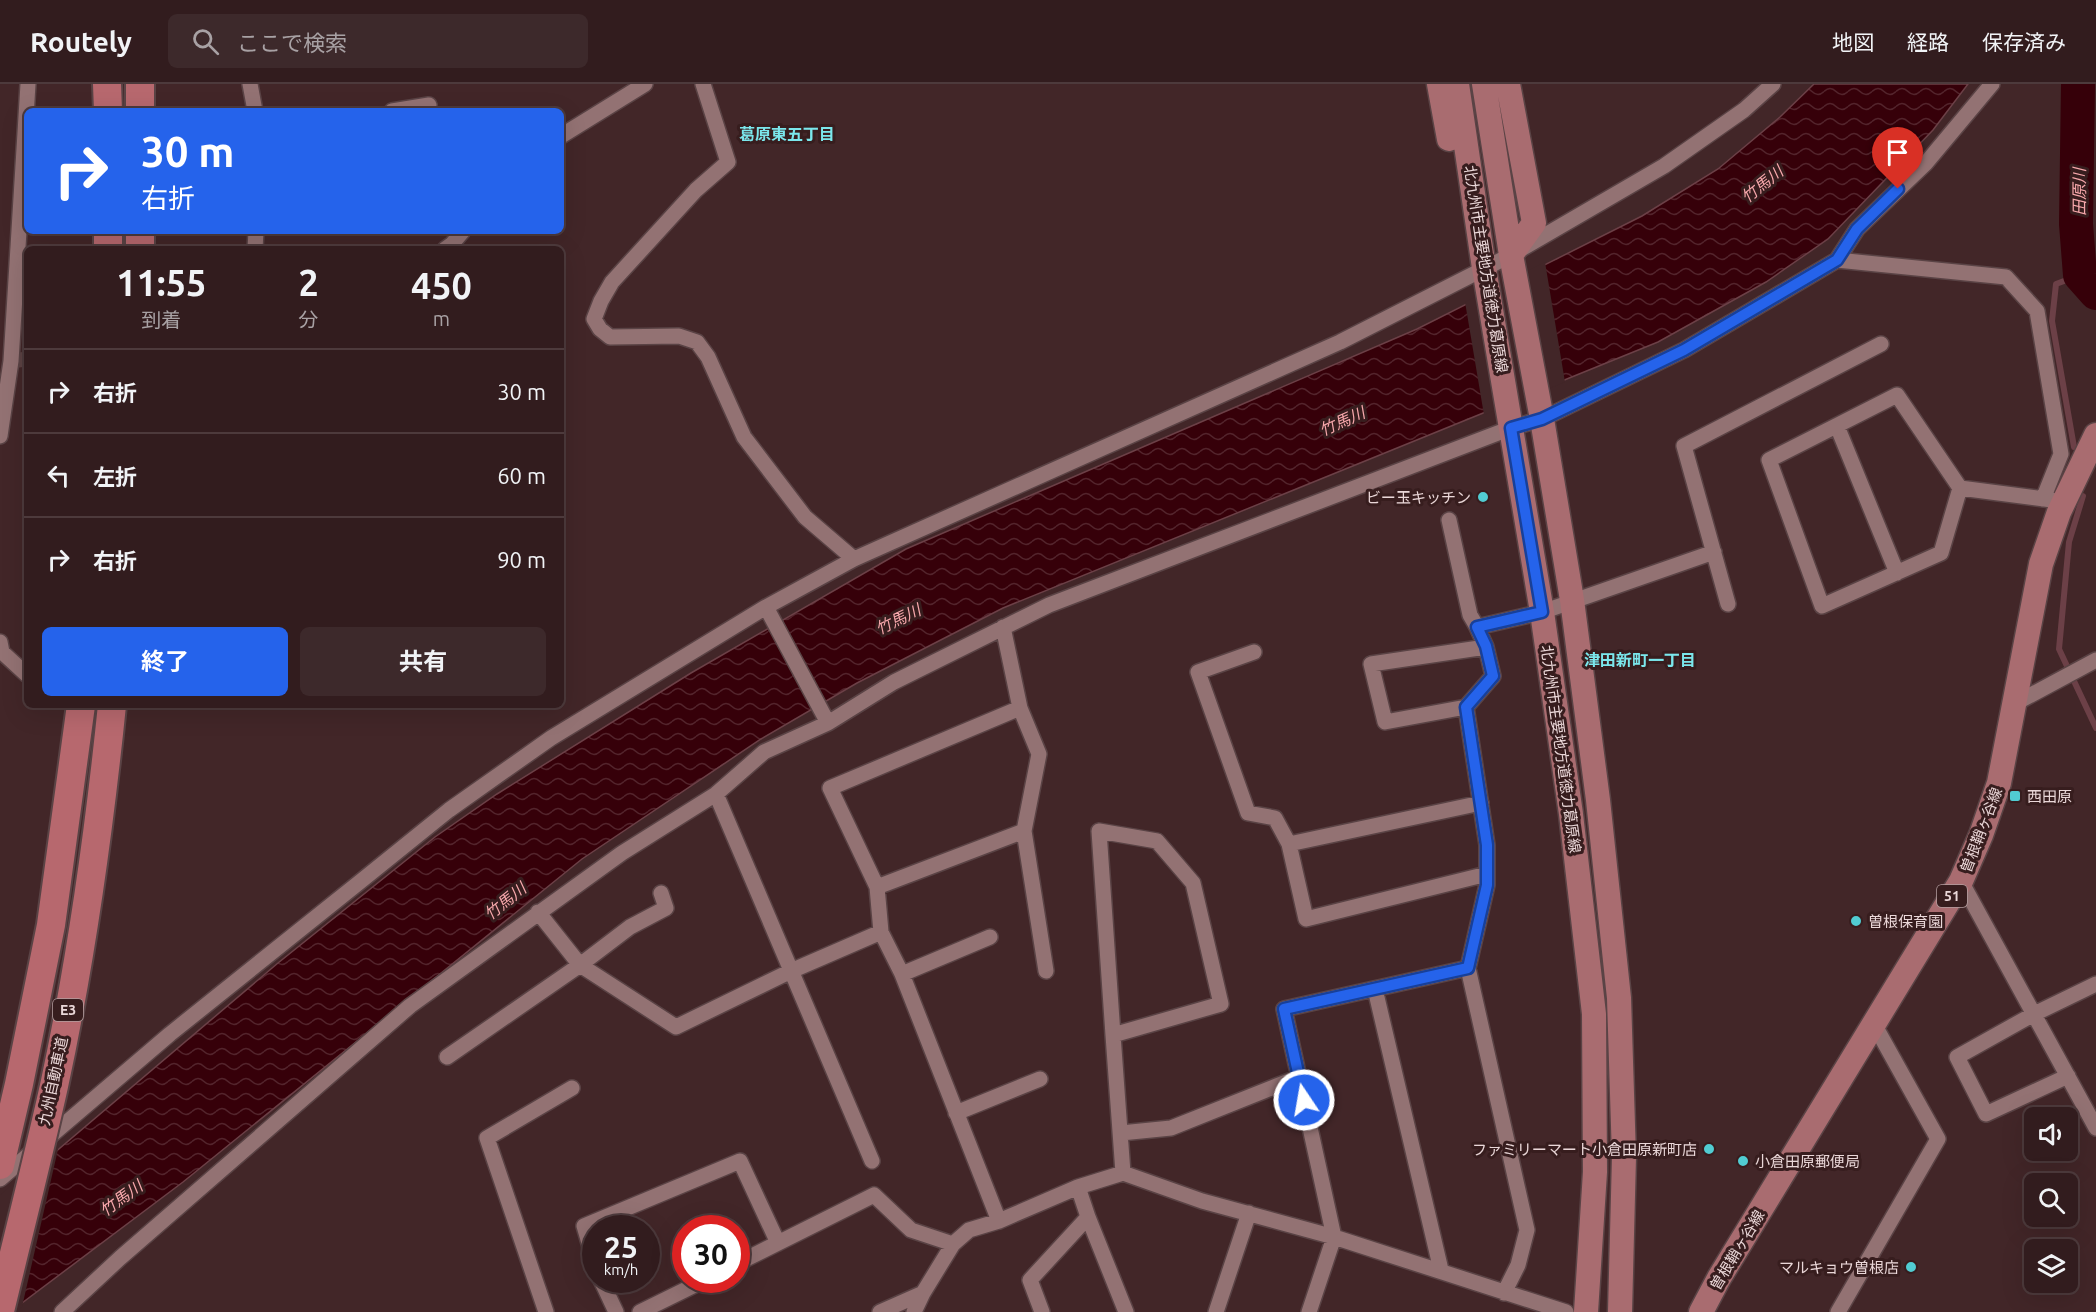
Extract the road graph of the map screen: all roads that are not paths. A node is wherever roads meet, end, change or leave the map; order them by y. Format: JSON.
{"nodes":[{"id":1,"x":28,"y":84,"type":"edge"},
{"id":2,"x":107,"y":84,"type":"edge"},
{"id":3,"x":140,"y":84,"type":"edge"},
{"id":4,"x":250,"y":84,"type":"edge"},
{"id":5,"x":645,"y":84,"type":"edge"},
{"id":6,"x":703,"y":84,"type":"edge"},
{"id":7,"x":1439,"y":84,"type":"edge"},
{"id":8,"x":1457,"y":84,"type":"edge"},
{"id":9,"x":1484,"y":84,"type":"edge"},
{"id":10,"x":1508,"y":84,"type":"edge"},
{"id":11,"x":1773,"y":84,"type":"edge"},
{"id":12,"x":1992,"y":84,"type":"edge"},
{"id":13,"x":429,"y":105,"type":"dead end"},
{"id":14,"x":26,"y":108,"type":"edge"},
{"id":15,"x":108,"y":108,"type":"edge"},
{"id":16,"x":140,"y":108,"type":"edge"},
{"id":17,"x":254,"y":108,"type":"edge"},
{"id":18,"x":410,"y":108,"type":"edge"},
{"id":19,"x":24,"y":134,"type":"edge"},
{"id":20,"x":564,"y":134,"type":"edge"},
{"id":21,"x":460,"y":234,"type":"edge"},
{"id":22,"x":448,"y":246,"type":"edge"},
{"id":23,"x":1837,"y":260,"type":"junction"},
{"id":24,"x":1513,"y":262,"type":"junction"},
{"id":25,"x":1486,"y":276,"type":"junction"},
{"id":26,"x":1881,"y":344,"type":"dead end"},
{"id":27,"x":6,"y":361,"type":"edge"},
{"id":28,"x":1541,"y":412,"type":"junction"},
{"id":29,"x":1510,"y":420,"type":"junction"},
{"id":30,"x":1836,"y":426,"type":"junction"},
{"id":31,"x":2096,"y":435,"type":"edge"},
{"id":32,"x":0,"y":436,"type":"edge"},
{"id":33,"x":1960,"y":488,"type":"junction"},
{"id":34,"x":2053,"y":500,"type":"junction"},
{"id":35,"x":1449,"y":520,"type":"dead end"},
{"id":36,"x":1714,"y":552,"type":"junction"},
{"id":37,"x":854,"y":560,"type":"junction"},
{"id":38,"x":1897,"y":573,"type":"junction"},
{"id":39,"x":1572,"y":600,"type":"junction"},
{"id":40,"x":1728,"y":604,"type":"dead end"},
{"id":41,"x":766,"y":607,"type":"junction"},
{"id":42,"x":1542,"y":612,"type":"junction"},
{"id":43,"x":1003,"y":627,"type":"junction"},
{"id":44,"x":1477,"y":627,"type":"junction"},
{"id":45,"x":0,"y":642,"type":"edge"},
{"id":46,"x":1486,"y":646,"type":"junction"},
{"id":47,"x":1254,"y":652,"type":"dead end"},
{"id":48,"x":2096,"y":660,"type":"edge"},
{"id":49,"x":24,"y":672,"type":"edge"},
{"id":50,"x":2016,"y":703,"type":"junction"},
{"id":51,"x":1466,"y":707,"type":"junction"},
{"id":52,"x":81,"y":708,"type":"edge"},
{"id":53,"x":112,"y":708,"type":"edge"},
{"id":54,"x":1020,"y":708,"type":"junction"},
{"id":55,"x":828,"y":723,"type":"junction"},
{"id":56,"x":716,"y":794,"type":"junction"},
{"id":57,"x":1481,"y":803,"type":"junction"},
{"id":58,"x":1024,"y":831,"type":"junction"},
{"id":59,"x":1289,"y":844,"type":"junction"},
{"id":60,"x":1487,"y":874,"type":"junction"},
{"id":61,"x":1960,"y":881,"type":"junction"},
{"id":62,"x":877,"y":887,"type":"junction"},
{"id":63,"x":661,"y":893,"type":"dead end"},
{"id":64,"x":538,"y":912,"type":"junction"},
{"id":65,"x":881,"y":932,"type":"junction"},
{"id":66,"x":990,"y":937,"type":"dead end"},
{"id":67,"x":580,"y":965,"type":"junction"},
{"id":68,"x":1468,"y":968,"type":"junction"},
{"id":69,"x":791,"y":971,"type":"junction"},
{"id":70,"x":1046,"y":971,"type":"dead end"},
{"id":71,"x":902,"y":974,"type":"junction"},
{"id":72,"x":2096,"y":984,"type":"edge"},
{"id":73,"x":1375,"y":989,"type":"junction"},
{"id":74,"x":2034,"y":1014,"type":"junction"},
{"id":75,"x":1874,"y":1024,"type":"junction"},
{"id":76,"x":1113,"y":1035,"type":"junction"},
{"id":77,"x":447,"y":1056,"type":"dead end"},
{"id":78,"x":2068,"y":1076,"type":"junction"},
{"id":79,"x":1299,"y":1077,"type":"junction"},
{"id":80,"x":1040,"y":1079,"type":"dead end"},
{"id":81,"x":572,"y":1088,"type":"dead end"},
{"id":82,"x":956,"y":1113,"type":"junction"},
{"id":83,"x":2096,"y":1128,"type":"edge"},
{"id":84,"x":1120,"y":1133,"type":"junction"},
{"id":85,"x":872,"y":1161,"type":"dead end"},
{"id":86,"x":0,"y":1165,"type":"edge"},
{"id":87,"x":1123,"y":1173,"type":"junction"},
{"id":88,"x":0,"y":1179,"type":"edge"},
{"id":89,"x":1078,"y":1187,"type":"junction"},
{"id":90,"x":1249,"y":1213,"type":"junction"},
{"id":91,"x":610,"y":1215,"type":"edge"},
{"id":92,"x":1088,"y":1217,"type":"junction"},
{"id":93,"x":999,"y":1221,"type":"junction"},
{"id":94,"x":1334,"y":1237,"type":"junction"},
{"id":95,"x":778,"y":1243,"type":"junction"},
{"id":96,"x":953,"y":1244,"type":"junction"},
{"id":97,"x":750,"y":1257,"type":"edge"},
{"id":98,"x":1441,"y":1270,"type":"junction"},
{"id":99,"x":607,"y":1293,"type":"edge"},
{"id":100,"x":679,"y":1293,"type":"edge"},
{"id":101,"x":923,"y":1293,"type":"junction"},
{"id":102,"x":1504,"y":1293,"type":"junction"},
{"id":103,"x":0,"y":1311,"type":"edge"},
{"id":104,"x":62,"y":1312,"type":"edge"},
{"id":105,"x":546,"y":1312,"type":"edge"},
{"id":106,"x":616,"y":1312,"type":"edge"},
{"id":107,"x":640,"y":1312,"type":"edge"},
{"id":108,"x":880,"y":1312,"type":"edge"},
{"id":109,"x":914,"y":1312,"type":"edge"},
{"id":110,"x":1042,"y":1312,"type":"edge"},
{"id":111,"x":1126,"y":1312,"type":"edge"},
{"id":112,"x":1216,"y":1312,"type":"edge"},
{"id":113,"x":1309,"y":1312,"type":"edge"},
{"id":114,"x":1566,"y":1312,"type":"edge"},
{"id":115,"x":1586,"y":1312,"type":"edge"},
{"id":116,"x":1620,"y":1312,"type":"edge"},
{"id":117,"x":1701,"y":1312,"type":"edge"},
{"id":118,"x":1838,"y":1312,"type":"edge"}],
"edges":[{"from":1,"to":14,"type":"street"},
{"from":2,"to":15,"type":"highway"},
{"from":3,"to":16,"type":"highway"},
{"from":4,"to":17,"type":"street"},
{"from":5,"to":20,"type":"street"},
{"from":6,"to":37,"type":"street"},
{"from":7,"to":25,"type":"main road"},
{"from":8,"to":25,"type":"main road","name":"北九州市主要地方道徳力葛原線"},
{"from":9,"to":24,"type":"main road","name":"北九州市主要地方道徳力葛原線"},
{"from":10,"to":24,"type":"main road"},
{"from":11,"to":24,"type":"street"},
{"from":12,"to":23,"type":"street"},
{"from":13,"to":18,"type":"street"},
{"from":19,"to":27,"type":"street"},
{"from":21,"to":22,"type":"street"},
{"from":23,"to":28,"type":"street"},
{"from":23,"to":34,"type":"street"},
{"from":24,"to":25,"type":"street"},
{"from":24,"to":28,"type":"main road","name":"北九州市主要地方道徳力葛原線"},
{"from":25,"to":29,"type":"main road","name":"北九州市主要地方道徳力葛原線"},
{"from":25,"to":37,"type":"street"},
{"from":26,"to":36,"type":"street"},
{"from":27,"to":32,"type":"street"},
{"from":28,"to":29,"type":"street"},
{"from":28,"to":39,"type":"main road","name":"北九州市主要地方道徳力葛原線"},
{"from":29,"to":42,"type":"main road","name":"北九州市主要地方道徳力葛原線"},
{"from":29,"to":43,"type":"street"},
{"from":30,"to":33,"type":"street"},
{"from":30,"to":38,"type":"street"},
{"from":30,"to":38,"type":"street"},
{"from":31,"to":34,"type":"main road","name":"曽根鞘ヶ谷線","number":"51"},
{"from":33,"to":34,"type":"street"},
{"from":33,"to":38,"type":"street"},
{"from":34,"to":50,"type":"main road","name":"曽根鞘ヶ谷線","number":"51"},
{"from":35,"to":44,"type":"street"},
{"from":36,"to":39,"type":"street"},
{"from":36,"to":40,"type":"street"},
{"from":37,"to":41,"type":"street"},
{"from":39,"to":42,"type":"street"},
{"from":39,"to":116,"type":"main road","name":"北九州市主要地方道徳力葛原線"},
{"from":41,"to":55,"type":"street"},
{"from":41,"to":88,"type":"street"},
{"from":42,"to":44,"type":"street"},
{"from":42,"to":115,"type":"main road","name":"北九州市主要地方道徳力葛原線"},
{"from":43,"to":54,"type":"street"},
{"from":43,"to":55,"type":"street"},
{"from":44,"to":46,"type":"street"},
{"from":45,"to":49,"type":"street"},
{"from":46,"to":51,"type":"street"},
{"from":46,"to":51,"type":"street"},
{"from":47,"to":59,"type":"street"},
{"from":48,"to":50,"type":"street"},
{"from":50,"to":61,"type":"main road","name":"曽根鞘ヶ谷線","number":"51"},
{"from":51,"to":57,"type":"street"},
{"from":52,"to":86,"type":"highway","number":"E3"},
{"from":53,"to":103,"type":"highway","name":"九州自動車道","number":"E3","bridge":true},
{"from":54,"to":58,"type":"street"},
{"from":54,"to":62,"type":"street"},
{"from":55,"to":56,"type":"street"},
{"from":56,"to":64,"type":"street"},
{"from":56,"to":69,"type":"street"},
{"from":57,"to":59,"type":"street"},
{"from":57,"to":60,"type":"street"},
{"from":58,"to":62,"type":"street"},
{"from":58,"to":70,"type":"street"},
{"from":59,"to":60,"type":"street"},
{"from":60,"to":68,"type":"street"},
{"from":61,"to":74,"type":"street"},
{"from":61,"to":75,"type":"main road","name":"曽根鞘ヶ谷線","number":"51"},
{"from":62,"to":65,"type":"street"},
{"from":63,"to":67,"type":"street"},
{"from":64,"to":67,"type":"street"},
{"from":64,"to":104,"type":"street"},
{"from":65,"to":69,"type":"street"},
{"from":65,"to":71,"type":"street"},
{"from":66,"to":71,"type":"street"},
{"from":67,"to":69,"type":"street"},
{"from":67,"to":77,"type":"street"},
{"from":68,"to":73,"type":"street"},
{"from":68,"to":102,"type":"street"},
{"from":69,"to":85,"type":"street"},
{"from":71,"to":82,"type":"street"},
{"from":72,"to":74,"type":"street"},
{"from":73,"to":79,"type":"street"},
{"from":73,"to":98,"type":"street"},
{"from":74,"to":78,"type":"street"},
{"from":74,"to":78,"type":"street"},
{"from":75,"to":117,"type":"main road","name":"曽根鞘ヶ谷線","number":"51"},
{"from":75,"to":118,"type":"street"},
{"from":76,"to":76,"type":"street"},
{"from":76,"to":84,"type":"street"},
{"from":78,"to":83,"type":"street"},
{"from":79,"to":84,"type":"street"},
{"from":79,"to":94,"type":"street"},
{"from":80,"to":82,"type":"street"},
{"from":81,"to":105,"type":"street"},
{"from":82,"to":93,"type":"street"},
{"from":84,"to":87,"type":"street"},
{"from":87,"to":89,"type":"street"},
{"from":87,"to":90,"type":"street"},
{"from":89,"to":92,"type":"street"},
{"from":89,"to":93,"type":"street"},
{"from":90,"to":94,"type":"street"},
{"from":90,"to":112,"type":"street"},
{"from":91,"to":95,"type":"street"},
{"from":92,"to":110,"type":"street"},
{"from":92,"to":111,"type":"street"},
{"from":93,"to":96,"type":"street"},
{"from":94,"to":98,"type":"street"},
{"from":94,"to":113,"type":"street"},
{"from":95,"to":96,"type":"street"},
{"from":95,"to":97,"type":"street"},
{"from":96,"to":101,"type":"street"},
{"from":98,"to":102,"type":"street"},
{"from":99,"to":106,"type":"street"},
{"from":100,"to":107,"type":"street"},
{"from":101,"to":108,"type":"street"},
{"from":101,"to":109,"type":"street"},
{"from":102,"to":114,"type":"street"}]}
